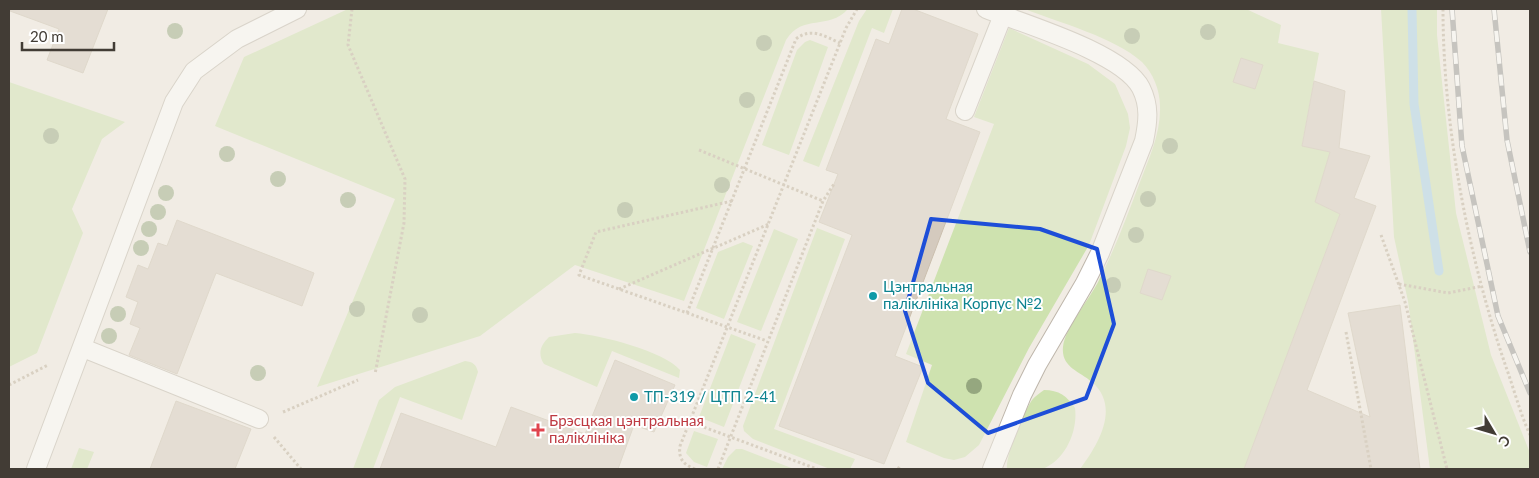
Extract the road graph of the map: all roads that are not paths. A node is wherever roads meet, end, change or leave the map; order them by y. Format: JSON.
{"nodes":[{"id":1,"x":297,"y":9,"type":"edge"},
{"id":2,"x":986,"y":9,"type":"edge"},
{"id":3,"x":1003,"y":16,"type":"junction"},
{"id":4,"x":964,"y":111,"type":"dead end"},
{"id":5,"x":83,"y":348,"type":"junction"},
{"id":6,"x":260,"y":420,"type":"road end"},
{"id":7,"x":36,"y":469,"type":"edge"},
{"id":8,"x":992,"y":469,"type":"edge"}],
"edges":[{"from":1,"to":5,"type":"lane"},
{"from":2,"to":3,"type":"lane"},
{"from":3,"to":4,"type":"lane"},
{"from":3,"to":8,"type":"lane"},
{"from":5,"to":6,"type":"lane"},
{"from":5,"to":7,"type":"lane"}]}
